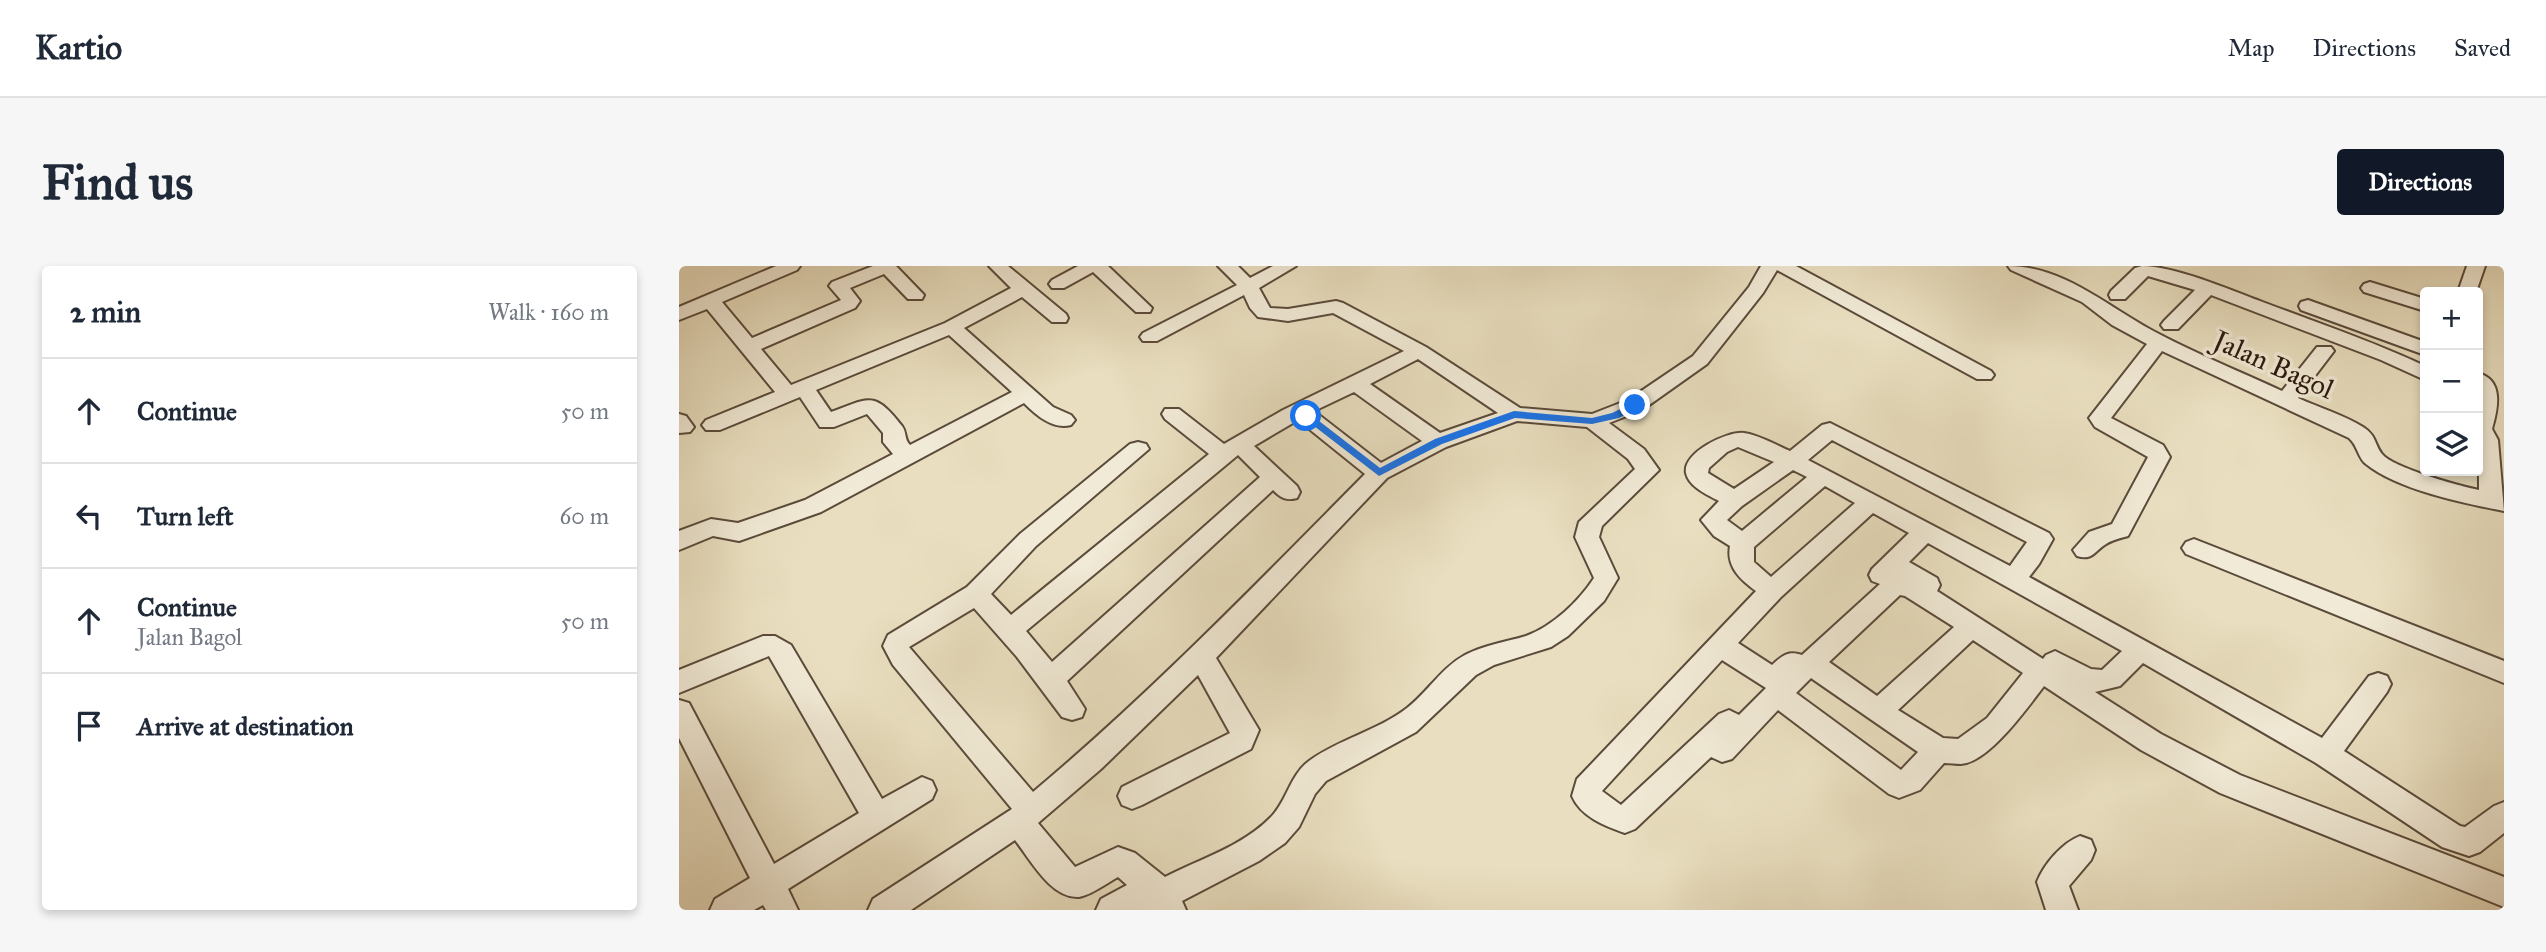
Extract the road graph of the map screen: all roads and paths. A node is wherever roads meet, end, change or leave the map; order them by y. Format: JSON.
{"nodes":[{"id":1,"x":791,"y":266,"type":"edge"},
{"id":2,"x":998,"y":266,"type":"edge"},
{"id":3,"x":1094,"y":266,"type":"edge"},
{"id":4,"x":1227,"y":266,"type":"edge"},
{"id":5,"x":1287,"y":266,"type":"edge"},
{"id":6,"x":1770,"y":266,"type":"edge"},
{"id":7,"x":1783,"y":266,"type":"edge"},
{"id":8,"x":2017,"y":266,"type":"edge"},
{"id":9,"x":2476,"y":266,"type":"edge"},
{"id":10,"x":887,"y":267,"type":"edge"},
{"id":11,"x":2051,"y":272,"type":"edge"},
{"id":12,"x":1058,"y":284,"type":"dead end"},
{"id":13,"x":1250,"y":286,"type":"junction"},
{"id":14,"x":2469,"y":287,"type":"edge"},
{"id":15,"x":2208,"y":288,"type":"junction"},
{"id":16,"x":2370,"y":288,"type":"dead end"},
{"id":17,"x":1023,"y":289,"type":"junction"},
{"id":18,"x":915,"y":295,"type":"dead end"},
{"id":19,"x":2118,"y":295,"type":"dead end"},
{"id":20,"x":710,"y":300,"type":"junction"},
{"id":21,"x":2420,"y":303,"type":"edge"},
{"id":22,"x":2308,"y":306,"type":"dead end"},
{"id":23,"x":1143,"y":308,"type":"dead end"},
{"id":24,"x":679,"y":314,"type":"edge"},
{"id":25,"x":1059,"y":318,"type":"dead end"},
{"id":26,"x":952,"y":327,"type":"junction"},
{"id":27,"x":2165,"y":334,"type":"junction"},
{"id":28,"x":1150,"y":337,"type":"dead end"},
{"id":29,"x":748,"y":347,"type":"junction"},
{"id":30,"x":2420,"y":347,"type":"edge"},
{"id":31,"x":1419,"y":351,"type":"junction"},
{"id":32,"x":2325,"y":351,"type":"dead end"},
{"id":33,"x":2420,"y":372,"type":"edge"},
{"id":34,"x":1984,"y":375,"type":"dead end"},
{"id":35,"x":1355,"y":383,"type":"junction"},
{"id":36,"x":2489,"y":384,"type":"edge"},
{"id":37,"x":797,"y":392,"type":"junction"},
{"id":38,"x":1025,"y":394,"type":"junction"},
{"id":39,"x":2285,"y":401,"type":"junction"},
{"id":40,"x":1300,"y":411,"type":"junction"},
{"id":41,"x":1172,"y":414,"type":"dead end"},
{"id":42,"x":1514,"y":414,"type":"junction"},
{"id":43,"x":2483,"y":416,"type":"edge"},
{"id":44,"x":1063,"y":420,"type":"dead end"},
{"id":45,"x":1592,"y":421,"type":"junction"},
{"id":46,"x":713,"y":425,"type":"dead end"},
{"id":47,"x":2483,"y":432,"type":"edge"},
{"id":48,"x":1438,"y":442,"type":"junction"},
{"id":49,"x":1231,"y":449,"type":"junction"},
{"id":50,"x":1138,"y":450,"type":"dead end"},
{"id":51,"x":908,"y":456,"type":"junction"},
{"id":52,"x":1793,"y":460,"type":"junction"},
{"id":53,"x":1379,"y":473,"type":"junction"},
{"id":54,"x":1823,"y":475,"type":"junction"},
{"id":55,"x":1734,"y":500,"type":"junction"},
{"id":56,"x":2497,"y":501,"type":"edge"},
{"id":57,"x":1871,"y":502,"type":"junction"},
{"id":58,"x":1925,"y":531,"type":"junction"},
{"id":59,"x":679,"y":541,"type":"edge"},
{"id":60,"x":1743,"y":543,"type":"junction"},
{"id":61,"x":2194,"y":548,"type":"dead end"},
{"id":62,"x":2085,"y":550,"type":"dead end"},
{"id":63,"x":1893,"y":564,"type":"junction"},
{"id":64,"x":2014,"y":579,"type":"junction"},
{"id":65,"x":1772,"y":590,"type":"junction"},
{"id":66,"x":976,"y":594,"type":"junction"},
{"id":67,"x":1973,"y":625,"type":"junction"},
{"id":68,"x":1010,"y":630,"type":"junction"},
{"id":69,"x":1720,"y":645,"type":"junction"},
{"id":70,"x":2139,"y":648,"type":"junction"},
{"id":71,"x":1201,"y":656,"type":"junction"},
{"id":72,"x":1810,"y":663,"type":"junction"},
{"id":73,"x":2041,"y":670,"type":"junction"},
{"id":74,"x":2504,"y":672,"type":"edge"},
{"id":75,"x":1051,"y":679,"type":"junction"},
{"id":76,"x":679,"y":682,"type":"edge"},
{"id":77,"x":2378,"y":684,"type":"dead end"},
{"id":78,"x":1775,"y":687,"type":"junction"},
{"id":79,"x":1072,"y":709,"type":"dead end"},
{"id":80,"x":679,"y":710,"type":"edge"},
{"id":81,"x":1878,"y":712,"type":"junction"},
{"id":82,"x":1721,"y":750,"type":"dead end"},
{"id":83,"x":1938,"y":750,"type":"junction"},
{"id":84,"x":2326,"y":754,"type":"junction"},
{"id":85,"x":922,"y":790,"type":"dead end"},
{"id":86,"x":1132,"y":796,"type":"dead end"},
{"id":87,"x":2504,"y":814,"type":"edge"},
{"id":88,"x":1025,"y":817,"type":"junction"},
{"id":89,"x":878,"y":818,"type":"junction"},
{"id":90,"x":2080,"y":850,"type":"dead end"},
{"id":91,"x":2504,"y":892,"type":"edge"},
{"id":92,"x":775,"y":897,"type":"edge"},
{"id":93,"x":1166,"y":902,"type":"edge"},
{"id":94,"x":726,"y":910,"type":"edge"},
{"id":95,"x":884,"y":910,"type":"edge"},
{"id":96,"x":1112,"y":910,"type":"edge"},
{"id":97,"x":2062,"y":910,"type":"edge"}],
"edges":[{"from":1,"to":20,"type":"street"},
{"from":2,"to":17,"type":"street"},
{"from":3,"to":12,"type":"street"},
{"from":3,"to":23,"type":"street"},
{"from":4,"to":13,"type":"street"},
{"from":5,"to":13,"type":"street"},
{"from":6,"to":45,"type":"street"},
{"from":7,"to":34,"type":"street"},
{"from":8,"to":11,"type":"street","name":"Jalan Bagol"},
{"from":9,"to":14,"type":"street"},
{"from":10,"to":18,"type":"street"},
{"from":10,"to":29,"type":"street"},
{"from":11,"to":27,"type":"street","name":"Jalan Bagol"},
{"from":13,"to":28,"type":"street"},
{"from":13,"to":31,"type":"street"},
{"from":15,"to":19,"type":"street"},
{"from":15,"to":27,"type":"street"},
{"from":15,"to":33,"type":"street"},
{"from":16,"to":21,"type":"street"},
{"from":17,"to":25,"type":"street"},
{"from":17,"to":26,"type":"street"},
{"from":20,"to":24,"type":"street"},
{"from":20,"to":29,"type":"street"},
{"from":22,"to":30,"type":"street"},
{"from":26,"to":37,"type":"street"},
{"from":26,"to":38,"type":"street"},
{"from":27,"to":39,"type":"street","name":"Jalan Bagol"},
{"from":27,"to":62,"type":"street"},
{"from":29,"to":37,"type":"street"},
{"from":31,"to":35,"type":"street"},
{"from":31,"to":42,"type":"street"},
{"from":32,"to":39,"type":"street"},
{"from":35,"to":40,"type":"street"},
{"from":35,"to":48,"type":"street"},
{"from":36,"to":43,"type":"street"},
{"from":37,"to":46,"type":"street"},
{"from":37,"to":51,"type":"street"},
{"from":38,"to":44,"type":"street"},
{"from":38,"to":51,"type":"street"},
{"from":39,"to":56,"type":"street","name":"Jalan Bagol"},
{"from":40,"to":49,"type":"street"},
{"from":40,"to":53,"type":"street"},
{"from":41,"to":49,"type":"street"},
{"from":42,"to":45,"type":"street"},
{"from":42,"to":48,"type":"street"},
{"from":45,"to":93,"type":"street"},
{"from":47,"to":56,"type":"street"},
{"from":48,"to":53,"type":"street"},
{"from":49,"to":68,"type":"street"},
{"from":49,"to":75,"type":"street"},
{"from":50,"to":66,"type":"street"},
{"from":51,"to":59,"type":"street"},
{"from":52,"to":54,"type":"street"},
{"from":52,"to":55,"type":"street"},
{"from":52,"to":55,"type":"street"},
{"from":52,"to":64,"type":"street"},
{"from":53,"to":71,"type":"street"},
{"from":54,"to":57,"type":"street"},
{"from":54,"to":60,"type":"street"},
{"from":55,"to":60,"type":"street"},
{"from":57,"to":58,"type":"street"},
{"from":57,"to":65,"type":"street"},
{"from":58,"to":63,"type":"street"},
{"from":58,"to":64,"type":"street"},
{"from":60,"to":65,"type":"street"},
{"from":61,"to":74,"type":"street"},
{"from":63,"to":70,"type":"street"},
{"from":63,"to":78,"type":"street"},
{"from":64,"to":70,"type":"street"},
{"from":65,"to":69,"type":"street"},
{"from":66,"to":68,"type":"street"},
{"from":66,"to":88,"type":"street"},
{"from":67,"to":72,"type":"street"},
{"from":67,"to":73,"type":"street"},
{"from":67,"to":81,"type":"street"},
{"from":68,"to":75,"type":"street"},
{"from":69,"to":78,"type":"street"},
{"from":69,"to":78,"type":"street"},
{"from":70,"to":84,"type":"street"},
{"from":71,"to":86,"type":"street"},
{"from":71,"to":88,"type":"street"},
{"from":72,"to":78,"type":"street"},
{"from":72,"to":81,"type":"street"},
{"from":73,"to":83,"type":"street"},
{"from":73,"to":91,"type":"street"},
{"from":75,"to":79,"type":"street"},
{"from":76,"to":89,"type":"street"},
{"from":77,"to":84,"type":"street"},
{"from":78,"to":82,"type":"street"},
{"from":78,"to":83,"type":"street"},
{"from":80,"to":92,"type":"street"},
{"from":81,"to":83,"type":"street"},
{"from":84,"to":87,"type":"street"},
{"from":85,"to":89,"type":"street"},
{"from":88,"to":93,"type":"street"},
{"from":88,"to":95,"type":"street"},
{"from":89,"to":92,"type":"street"},
{"from":90,"to":97,"type":"street"},
{"from":92,"to":94,"type":"street"},
{"from":93,"to":96,"type":"street"}]}
